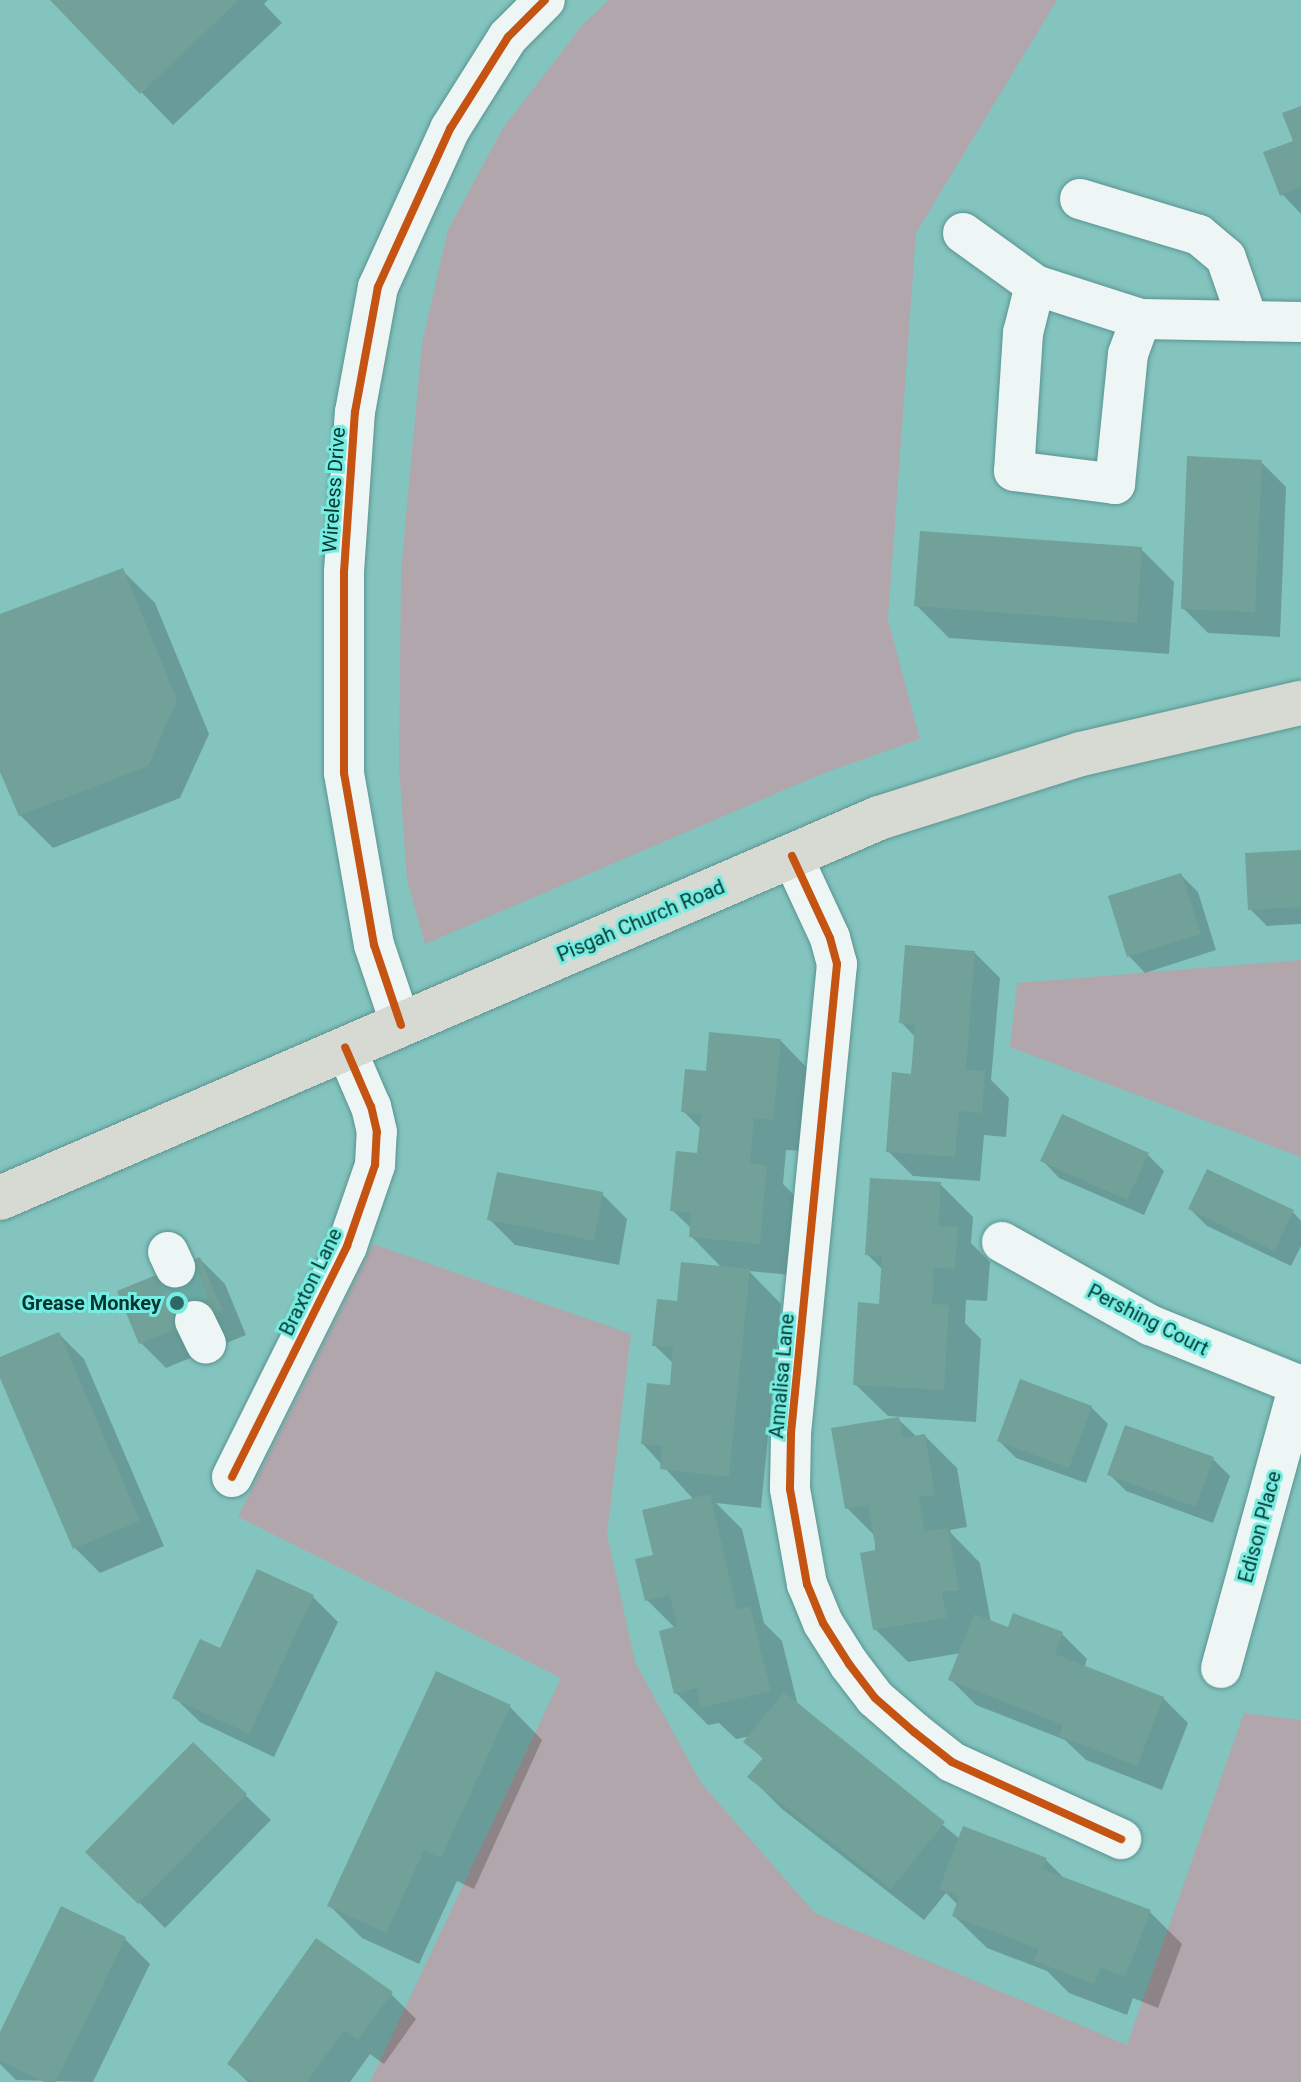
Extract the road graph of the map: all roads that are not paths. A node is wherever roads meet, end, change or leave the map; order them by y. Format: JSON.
{"nodes":[{"id":1,"x":545,"y":0,"type":"edge"},
{"id":2,"x":1080,"y":199,"type":"dead end"},
{"id":3,"x":963,"y":233,"type":"dead end"},
{"id":4,"x":1035,"y":285,"type":"junction"},
{"id":5,"x":1141,"y":319,"type":"junction"},
{"id":6,"x":1248,"y":321,"type":"junction"},
{"id":7,"x":1301,"y":322,"type":"edge"},
{"id":8,"x":1301,"y":703,"type":"edge"},
{"id":9,"x":792,"y":856,"type":"junction"},
{"id":10,"x":401,"y":1025,"type":"junction"},
{"id":11,"x":345,"y":1047,"type":"junction"},
{"id":12,"x":0,"y":1198,"type":"edge"},
{"id":13,"x":1002,"y":1242,"type":"dead end"},
{"id":14,"x":1300,"y":1386,"type":"edge"},
{"id":15,"x":232,"y":1477,"type":"dead end"},
{"id":16,"x":1221,"y":1668,"type":"dead end"},
{"id":17,"x":1121,"y":1839,"type":"dead end"}],
"edges":[{"from":1,"to":10,"type":"street","name":"Wireless Drive"},
{"from":2,"to":6,"type":"street"},
{"from":3,"to":4,"type":"street"},
{"from":4,"to":5,"type":"street"},
{"from":4,"to":5,"type":"street"},
{"from":5,"to":6,"type":"street"},
{"from":6,"to":7,"type":"street"},
{"from":8,"to":9,"type":"main road","name":"Pisgah Church Road"},
{"from":9,"to":10,"type":"main road","name":"Pisgah Church Road"},
{"from":9,"to":17,"type":"street","name":"Annalisa Lane"},
{"from":10,"to":11,"type":"main road","name":"Pisgah Church Road"},
{"from":11,"to":12,"type":"main road","name":"Pisgah Church Road"},
{"from":11,"to":15,"type":"street","name":"Braxton Lane"},
{"from":13,"to":14,"type":"street","name":"Pershing Court"},
{"from":14,"to":16,"type":"street","name":"Edison Place"}]}
